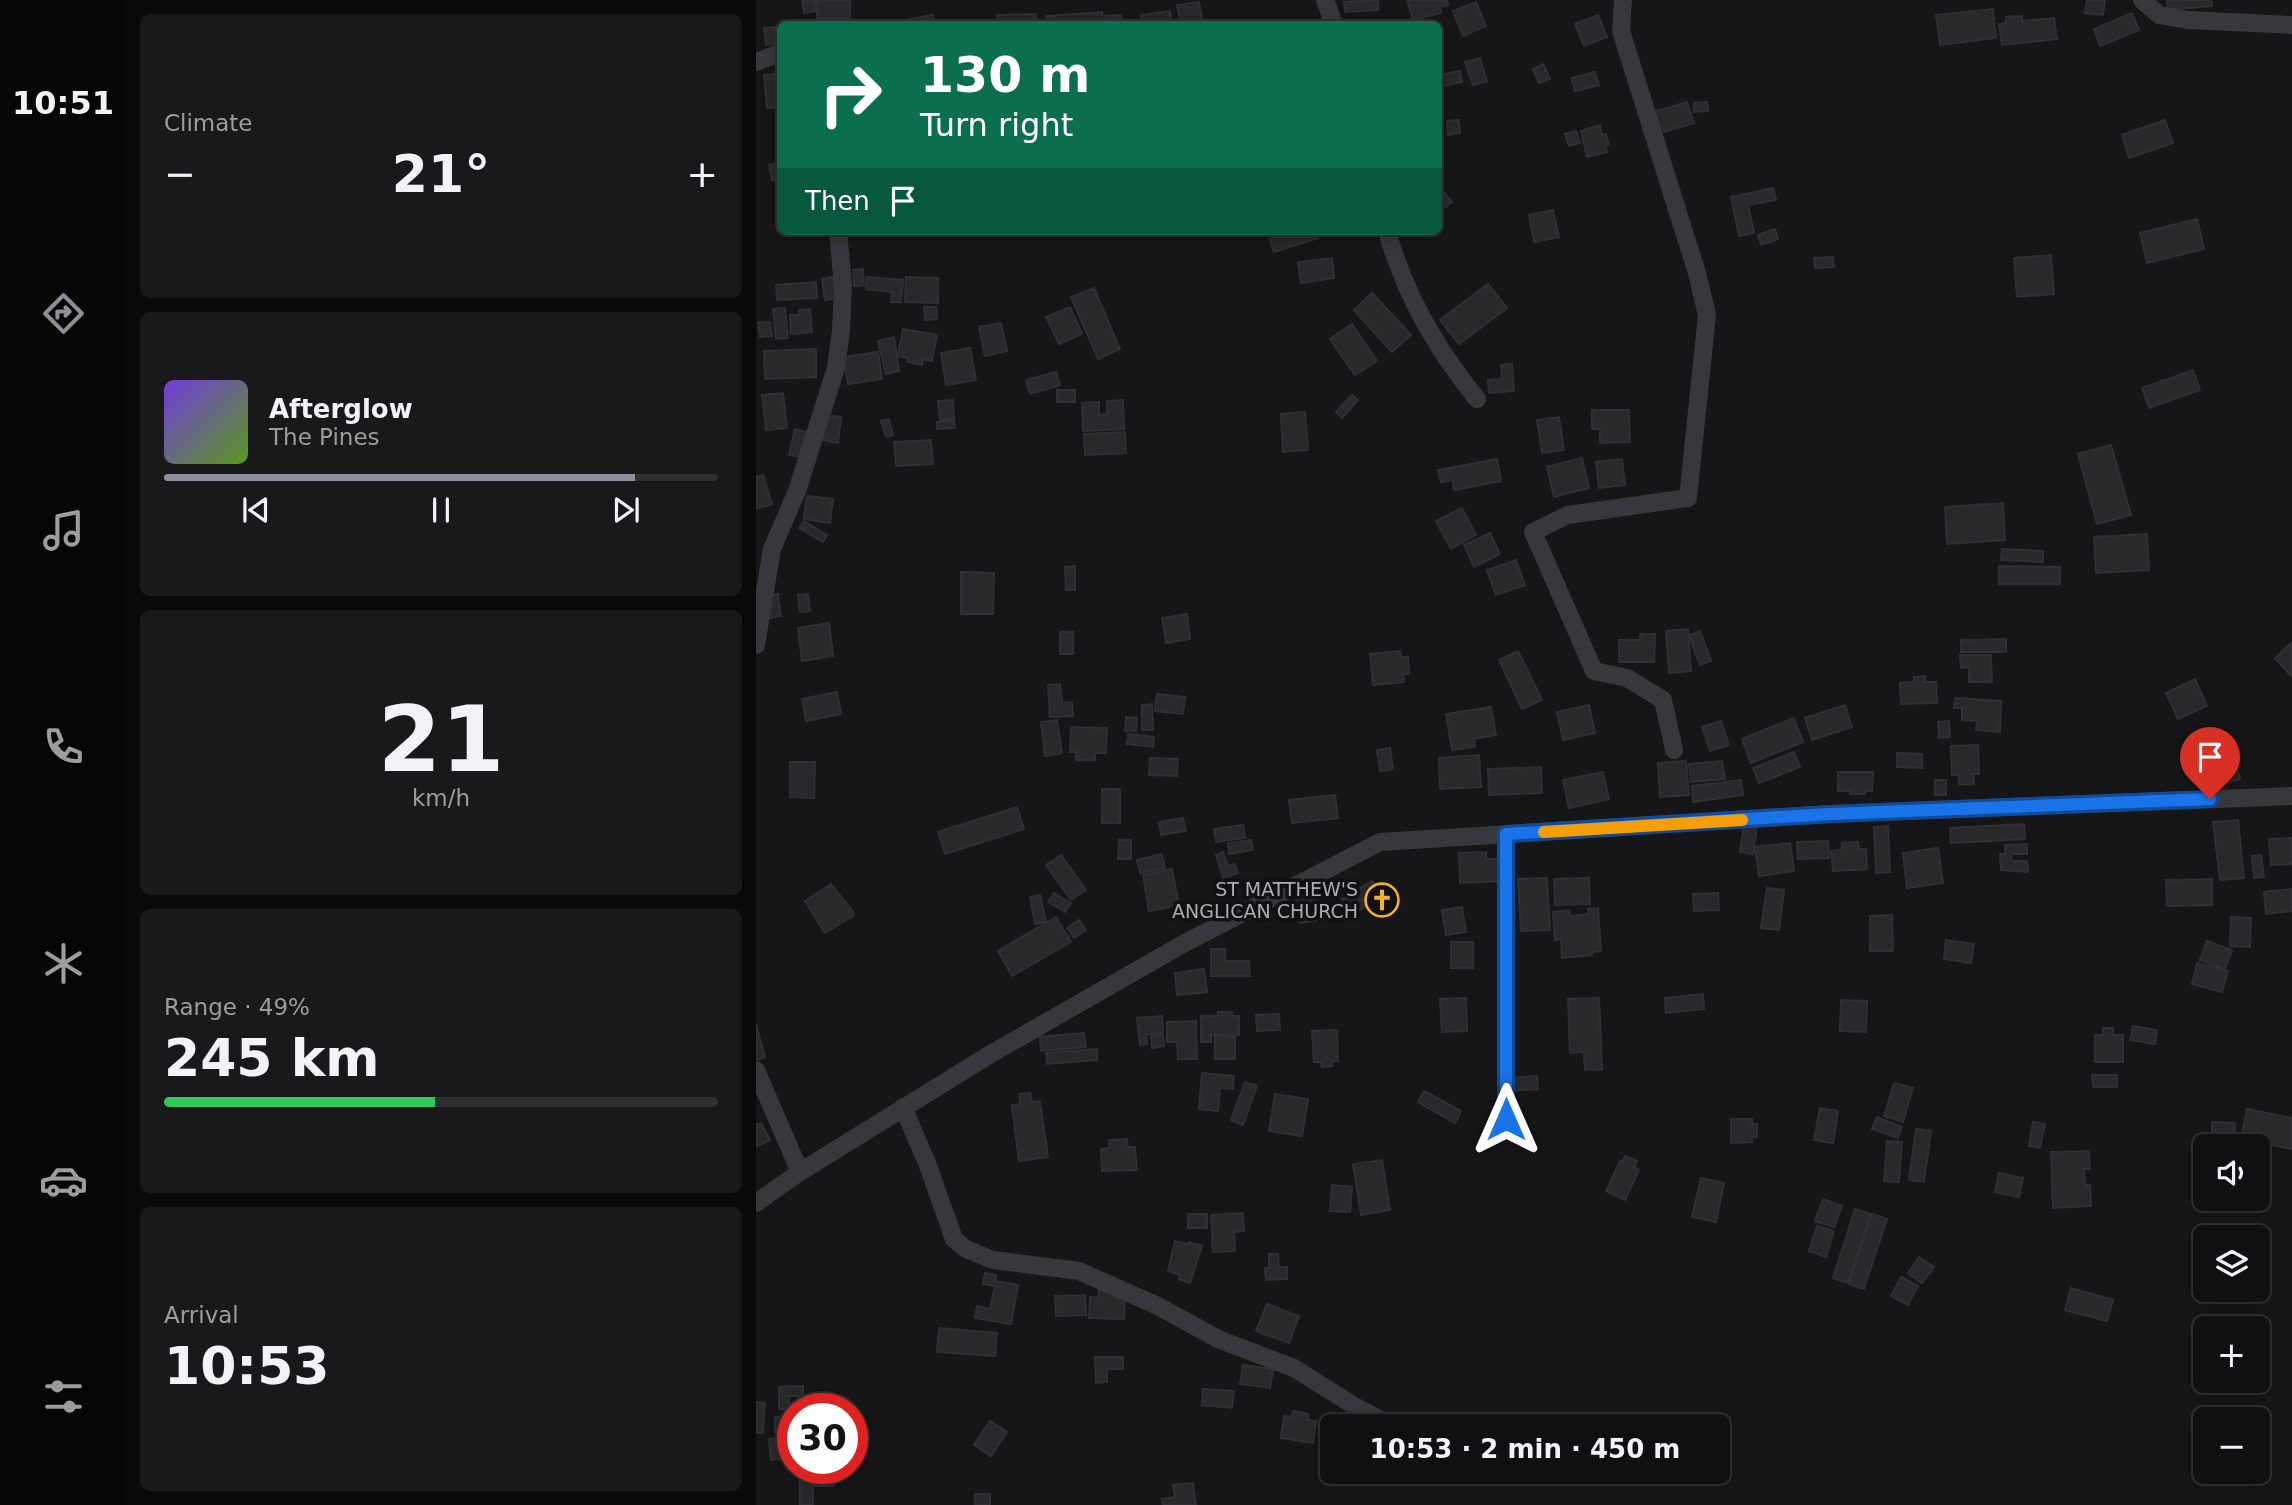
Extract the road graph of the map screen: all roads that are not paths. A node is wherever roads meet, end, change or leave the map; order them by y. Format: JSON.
{"nodes":[{"id":1,"x":1325,"y":0,"type":"edge"},
{"id":2,"x":1623,"y":0,"type":"edge"},
{"id":3,"x":2142,"y":0,"type":"edge"},
{"id":4,"x":1333,"y":21,"type":"edge"},
{"id":5,"x":2292,"y":25,"type":"edge"},
{"id":6,"x":777,"y":54,"type":"edge"},
{"id":7,"x":756,"y":62,"type":"edge"},
{"id":8,"x":838,"y":235,"type":"edge"},
{"id":9,"x":1388,"y":235,"type":"edge"},
{"id":10,"x":1477,"y":399,"type":"dead end"},
{"id":11,"x":757,"y":621,"type":"edge"},
{"id":12,"x":756,"y":645,"type":"edge"},
{"id":13,"x":1674,"y":750,"type":"dead end"},
{"id":14,"x":2292,"y":796,"type":"edge"},
{"id":15,"x":1506,"y":834,"type":"junction"},
{"id":16,"x":756,"y":1070,"type":"edge"},
{"id":17,"x":903,"y":1107,"type":"junction"},
{"id":18,"x":1506,"y":1119,"type":"dead end"},
{"id":19,"x":800,"y":1172,"type":"junction"},
{"id":20,"x":756,"y":1203,"type":"edge"},
{"id":21,"x":1369,"y":1414,"type":"edge"}],
"edges":[{"from":1,"to":4,"type":"street"},
{"from":2,"to":13,"type":"street"},
{"from":3,"to":5,"type":"street"},
{"from":6,"to":7,"type":"street"},
{"from":8,"to":11,"type":"street"},
{"from":9,"to":10,"type":"street"},
{"from":11,"to":12,"type":"street"},
{"from":14,"to":15,"type":"street"},
{"from":15,"to":17,"type":"street"},
{"from":15,"to":18,"type":"street"},
{"from":16,"to":19,"type":"street"},
{"from":17,"to":19,"type":"street"},
{"from":17,"to":21,"type":"street"},
{"from":19,"to":20,"type":"street"}]}
